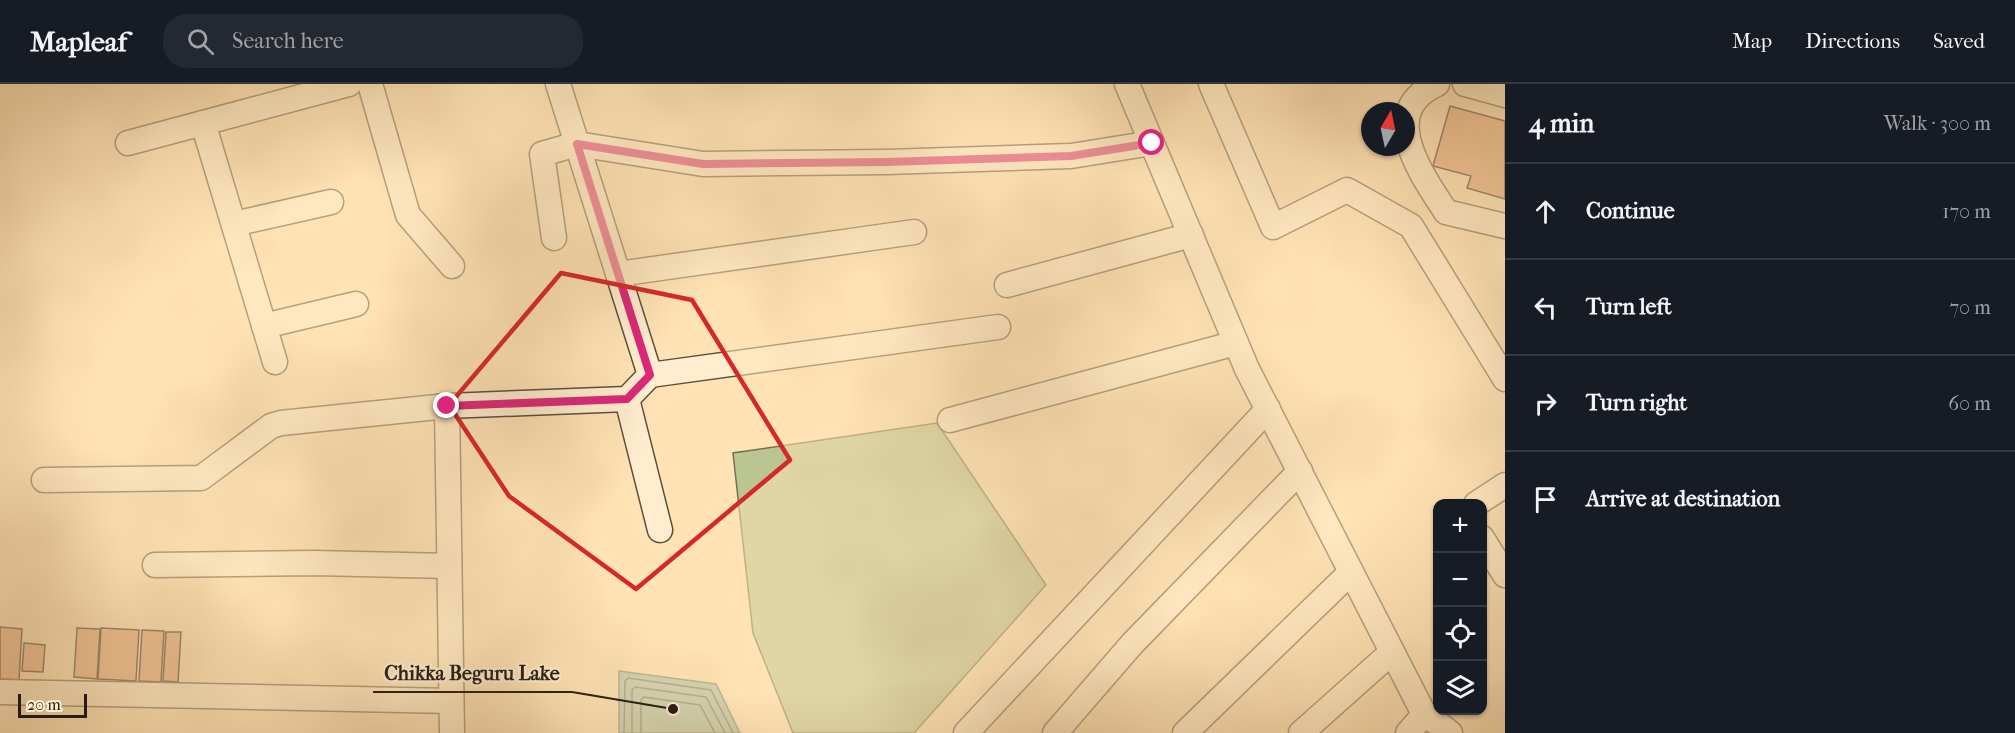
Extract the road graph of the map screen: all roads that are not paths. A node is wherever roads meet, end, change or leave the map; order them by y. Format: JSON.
{"nodes":[{"id":1,"x":349,"y":84,"type":"edge"},
{"id":2,"x":370,"y":84,"type":"edge"},
{"id":3,"x":558,"y":84,"type":"edge"},
{"id":4,"x":1127,"y":84,"type":"edge"},
{"id":5,"x":1211,"y":84,"type":"edge"},
{"id":6,"x":1437,"y":84,"type":"edge"},
{"id":7,"x":1465,"y":84,"type":"edge"},
{"id":8,"x":1505,"y":95,"type":"edge"},
{"id":9,"x":203,"y":123,"type":"junction"},
{"id":10,"x":128,"y":143,"type":"dead end"},
{"id":11,"x":1152,"y":143,"type":"junction"},
{"id":12,"x":577,"y":144,"type":"junction"},
{"id":13,"x":331,"y":202,"type":"dead end"},
{"id":14,"x":234,"y":225,"type":"junction"},
{"id":15,"x":1505,"y":226,"type":"edge"},
{"id":16,"x":914,"y":232,"type":"dead end"},
{"id":17,"x":1191,"y":235,"type":"junction"},
{"id":18,"x":554,"y":238,"type":"dead end"},
{"id":19,"x":452,"y":266,"type":"dead end"},
{"id":20,"x":618,"y":274,"type":"junction"},
{"id":21,"x":1008,"y":285,"type":"dead end"},
{"id":22,"x":356,"y":304,"type":"dead end"},
{"id":23,"x":264,"y":326,"type":"junction"},
{"id":24,"x":998,"y":327,"type":"dead end"},
{"id":25,"x":1236,"y":343,"type":"junction"},
{"id":26,"x":275,"y":362,"type":"dead end"},
{"id":27,"x":650,"y":375,"type":"junction"},
{"id":28,"x":1505,"y":378,"type":"edge"},
{"id":29,"x":627,"y":399,"type":"junction"},
{"id":30,"x":447,"y":406,"type":"junction"},
{"id":31,"x":1268,"y":409,"type":"junction"},
{"id":32,"x":950,"y":420,"type":"dead end"},
{"id":33,"x":1300,"y":471,"type":"junction"},
{"id":34,"x":44,"y":480,"type":"dead end"},
{"id":35,"x":1505,"y":485,"type":"edge"},
{"id":36,"x":1484,"y":499,"type":"edge"},
{"id":37,"x":660,"y":530,"type":"dead end"},
{"id":38,"x":1487,"y":546,"type":"edge"},
{"id":39,"x":155,"y":566,"type":"dead end"},
{"id":40,"x":449,"y":566,"type":"junction"},
{"id":41,"x":1351,"y":572,"type":"junction"},
{"id":42,"x":1505,"y":575,"type":"edge"},
{"id":43,"x":1392,"y":652,"type":"junction"},
{"id":44,"x":0,"y":692,"type":"edge"},
{"id":45,"x":451,"y":701,"type":"junction"},
{"id":46,"x":1423,"y":712,"type":"junction"},
{"id":47,"x":1189,"y":732,"type":"edge"},
{"id":48,"x":452,"y":733,"type":"edge"},
{"id":49,"x":966,"y":733,"type":"edge"},
{"id":50,"x":1055,"y":733,"type":"edge"},
{"id":51,"x":1301,"y":733,"type":"edge"},
{"id":52,"x":1408,"y":733,"type":"edge"},
{"id":53,"x":1450,"y":733,"type":"edge"}],
"edges":[{"from":1,"to":9,"type":"street"},
{"from":2,"to":19,"type":"street"},
{"from":3,"to":12,"type":"street"},
{"from":4,"to":11,"type":"street"},
{"from":5,"to":28,"type":"street"},
{"from":6,"to":15,"type":"street"},
{"from":7,"to":8,"type":"street"},
{"from":9,"to":10,"type":"street"},
{"from":9,"to":14,"type":"street"},
{"from":11,"to":12,"type":"street"},
{"from":11,"to":17,"type":"street"},
{"from":12,"to":18,"type":"street"},
{"from":12,"to":20,"type":"street"},
{"from":13,"to":14,"type":"street"},
{"from":14,"to":23,"type":"street"},
{"from":16,"to":20,"type":"street"},
{"from":17,"to":21,"type":"street"},
{"from":17,"to":25,"type":"street"},
{"from":20,"to":27,"type":"street"},
{"from":22,"to":23,"type":"street"},
{"from":23,"to":26,"type":"street"},
{"from":24,"to":27,"type":"street"},
{"from":25,"to":31,"type":"street"},
{"from":25,"to":32,"type":"street"},
{"from":27,"to":29,"type":"street"},
{"from":29,"to":30,"type":"street"},
{"from":29,"to":37,"type":"street"},
{"from":30,"to":34,"type":"street"},
{"from":30,"to":40,"type":"street"},
{"from":31,"to":33,"type":"street"},
{"from":31,"to":49,"type":"street"},
{"from":33,"to":41,"type":"street"},
{"from":33,"to":50,"type":"street"},
{"from":35,"to":36,"type":"street"},
{"from":38,"to":42,"type":"street"},
{"from":39,"to":40,"type":"street"},
{"from":40,"to":45,"type":"street"},
{"from":41,"to":43,"type":"street"},
{"from":41,"to":47,"type":"street"},
{"from":43,"to":46,"type":"street"},
{"from":43,"to":51,"type":"street"},
{"from":44,"to":45,"type":"street"},
{"from":45,"to":48,"type":"street"},
{"from":46,"to":52,"type":"street"},
{"from":46,"to":53,"type":"street"}]}
